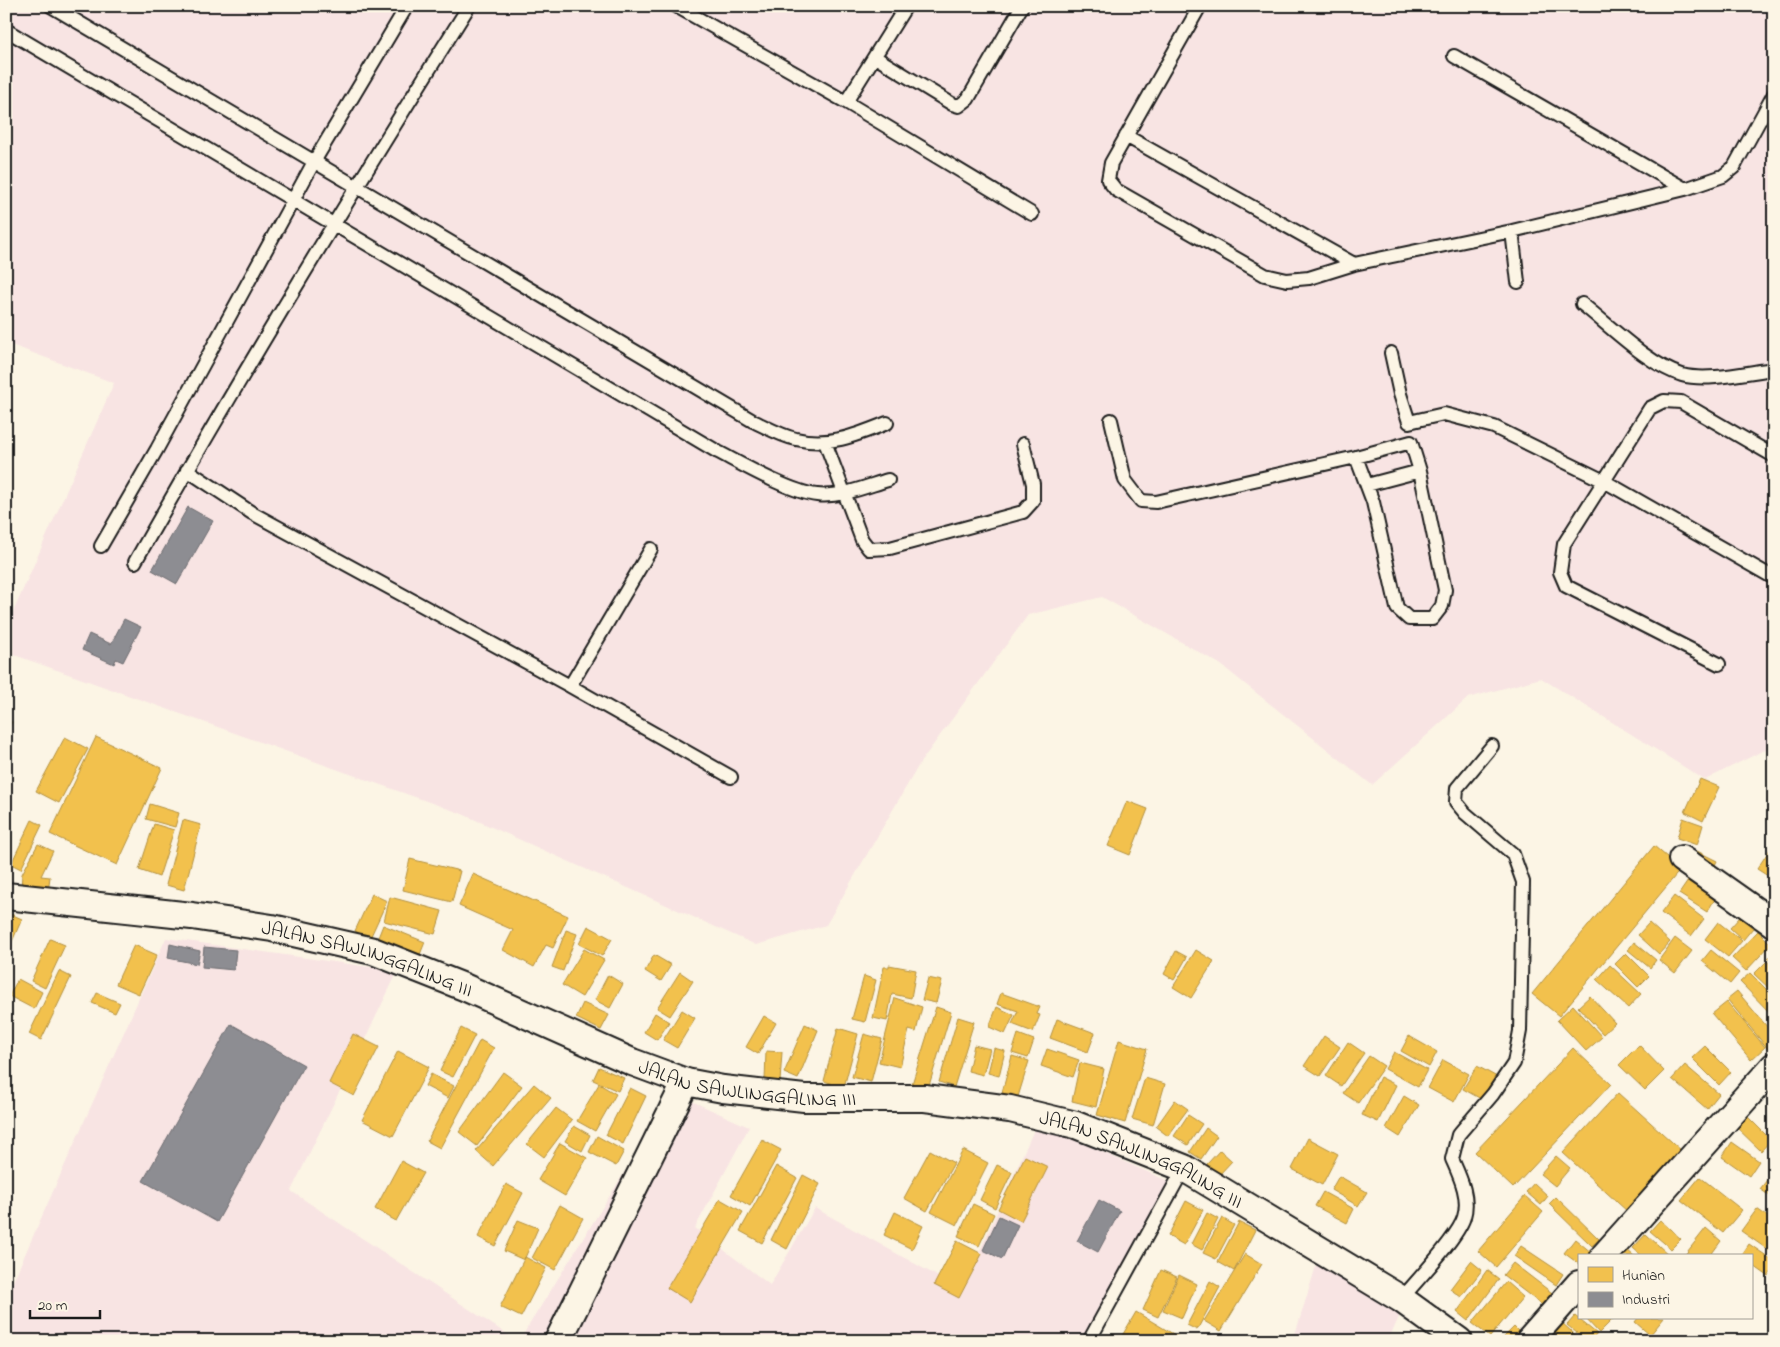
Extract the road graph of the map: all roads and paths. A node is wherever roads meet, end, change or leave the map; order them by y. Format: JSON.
{"nodes":[{"id":1,"x":50,"y":6,"type":"edge"},
{"id":2,"x":407,"y":6,"type":"edge"},
{"id":3,"x":469,"y":6,"type":"edge"},
{"id":4,"x":676,"y":6,"type":"edge"},
{"id":5,"x":906,"y":6,"type":"edge"},
{"id":6,"x":1022,"y":6,"type":"edge"},
{"id":7,"x":1200,"y":6,"type":"edge"},
{"id":8,"x":6,"y":30,"type":"edge"},
{"id":9,"x":1454,"y":56,"type":"dead end"},
{"id":10,"x":875,"y":57,"type":"junction"},
{"id":11,"x":1774,"y":94,"type":"edge"},
{"id":12,"x":846,"y":102,"type":"junction"},
{"id":13,"x":1126,"y":136,"type":"junction"},
{"id":14,"x":314,"y":160,"type":"junction"},
{"id":15,"x":356,"y":186,"type":"junction"},
{"id":16,"x":1685,"y":189,"type":"junction"},
{"id":17,"x":293,"y":200,"type":"junction"},
{"id":18,"x":1032,"y":214,"type":"dead end"},
{"id":19,"x":333,"y":224,"type":"junction"},
{"id":20,"x":1512,"y":231,"type":"junction"},
{"id":21,"x":1354,"y":264,"type":"junction"},
{"id":22,"x":1518,"y":282,"type":"dead end"},
{"id":23,"x":1582,"y":304,"type":"dead end"},
{"id":24,"x":1391,"y":353,"type":"dead end"},
{"id":25,"x":1774,"y":369,"type":"edge"},
{"id":26,"x":1111,"y":420,"type":"dead end"},
{"id":27,"x":1409,"y":422,"type":"junction"},
{"id":28,"x":887,"y":423,"type":"dead end"},
{"id":29,"x":825,"y":442,"type":"junction"},
{"id":30,"x":1410,"y":442,"type":"junction"},
{"id":31,"x":1023,"y":444,"type":"dead end"},
{"id":32,"x":1774,"y":456,"type":"edge"},
{"id":33,"x":1356,"y":457,"type":"junction"},
{"id":34,"x":187,"y":470,"type":"junction"},
{"id":35,"x":1420,"y":471,"type":"junction"},
{"id":36,"x":888,"y":480,"type":"dead end"},
{"id":37,"x":1604,"y":481,"type":"junction"},
{"id":38,"x":1367,"y":485,"type":"junction"},
{"id":39,"x":844,"y":492,"type":"junction"},
{"id":40,"x":101,"y":546,"type":"dead end"},
{"id":41,"x":651,"y":549,"type":"dead end"},
{"id":42,"x":135,"y":562,"type":"dead end"},
{"id":43,"x":1774,"y":578,"type":"edge"},
{"id":44,"x":1719,"y":664,"type":"dead end"},
{"id":45,"x":570,"y":686,"type":"junction"},
{"id":46,"x":1492,"y":746,"type":"dead end"},
{"id":47,"x":731,"y":777,"type":"dead end"},
{"id":48,"x":1682,"y":859,"type":"dead end"},
{"id":49,"x":6,"y":896,"type":"edge"},
{"id":50,"x":1774,"y":924,"type":"edge"},
{"id":51,"x":1774,"y":1066,"type":"edge"},
{"id":52,"x":686,"y":1082,"type":"junction"},
{"id":53,"x":1184,"y":1168,"type":"junction"},
{"id":54,"x":1606,"y":1254,"type":"edge"},
{"id":55,"x":1578,"y":1285,"type":"edge"},
{"id":56,"x":1401,"y":1299,"type":"junction"},
{"id":57,"x":558,"y":1341,"type":"edge"},
{"id":58,"x":1090,"y":1341,"type":"edge"},
{"id":59,"x":1459,"y":1341,"type":"edge"},
{"id":60,"x":1529,"y":1341,"type":"edge"}],
"edges":[{"from":1,"to":14,"type":"lane"},
{"from":2,"to":14,"type":"lane"},
{"from":3,"to":15,"type":"lane"},
{"from":4,"to":12,"type":"lane"},
{"from":5,"to":10,"type":"lane"},
{"from":6,"to":10,"type":"lane"},
{"from":7,"to":13,"type":"lane"},
{"from":8,"to":17,"type":"lane"},
{"from":9,"to":16,"type":"lane"},
{"from":10,"to":12,"type":"lane"},
{"from":11,"to":16,"type":"lane"},
{"from":12,"to":18,"type":"lane"},
{"from":13,"to":21,"type":"lane"},
{"from":13,"to":21,"type":"lane"},
{"from":14,"to":15,"type":"lane"},
{"from":14,"to":17,"type":"lane"},
{"from":15,"to":19,"type":"lane"},
{"from":15,"to":29,"type":"lane"},
{"from":16,"to":20,"type":"lane"},
{"from":17,"to":19,"type":"lane"},
{"from":17,"to":40,"type":"lane"},
{"from":19,"to":34,"type":"lane"},
{"from":19,"to":39,"type":"lane"},
{"from":20,"to":21,"type":"lane"},
{"from":20,"to":22,"type":"lane"},
{"from":23,"to":25,"type":"lane"},
{"from":24,"to":27,"type":"lane"},
{"from":26,"to":33,"type":"lane"},
{"from":27,"to":30,"type":"lane"},
{"from":27,"to":37,"type":"lane"},
{"from":28,"to":29,"type":"lane"},
{"from":29,"to":39,"type":"lane"},
{"from":30,"to":33,"type":"lane"},
{"from":30,"to":35,"type":"lane"},
{"from":31,"to":39,"type":"lane"},
{"from":32,"to":37,"type":"lane"},
{"from":33,"to":38,"type":"lane"},
{"from":34,"to":42,"type":"lane"},
{"from":34,"to":45,"type":"lane"},
{"from":35,"to":38,"type":"lane"},
{"from":35,"to":38,"type":"lane"},
{"from":36,"to":39,"type":"lane"},
{"from":37,"to":43,"type":"lane"},
{"from":37,"to":44,"type":"lane"},
{"from":41,"to":45,"type":"lane"},
{"from":45,"to":47,"type":"lane"},
{"from":46,"to":56,"type":"lane"},
{"from":48,"to":50,"type":"street"},
{"from":49,"to":52,"type":"street","name":"JALAN SAWLINGGALING III"},
{"from":51,"to":54,"type":"street"},
{"from":52,"to":53,"type":"street","name":"JALAN SAWLINGGALING III"},
{"from":52,"to":57,"type":"street"},
{"from":53,"to":56,"type":"street","name":"JALAN SAWLINGGALING III"},
{"from":53,"to":58,"type":"lane"},
{"from":55,"to":60,"type":"street"},
{"from":56,"to":59,"type":"street","name":"JALAN SAWLINGGALING III"}]}
